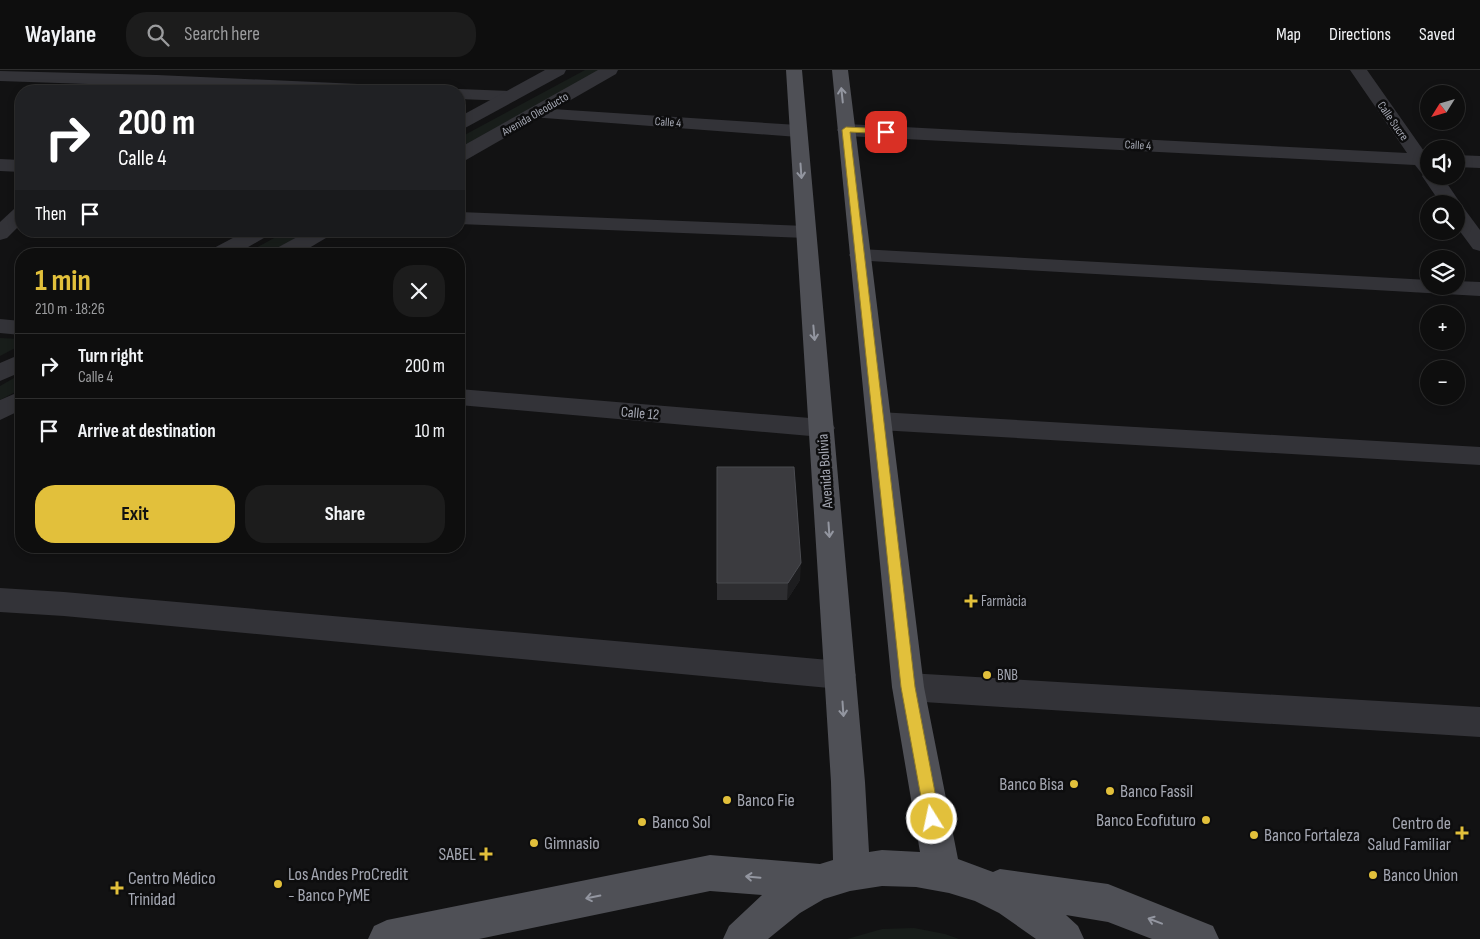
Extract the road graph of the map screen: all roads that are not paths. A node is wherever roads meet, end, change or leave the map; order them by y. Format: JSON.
{"nodes":[{"id":1,"x":558,"y":70,"type":"edge"},
{"id":2,"x":610,"y":70,"type":"edge"},
{"id":3,"x":794,"y":70,"type":"edge"},
{"id":4,"x":840,"y":70,"type":"edge"},
{"id":5,"x":1358,"y":70,"type":"edge"},
{"id":6,"x":156,"y":80,"type":"edge"},
{"id":7,"x":4,"y":83,"type":"edge"},
{"id":8,"x":268,"y":85,"type":"edge"},
{"id":9,"x":465,"y":94,"type":"edge"},
{"id":10,"x":510,"y":96,"type":"junction"},
{"id":11,"x":537,"y":113,"type":"junction"},
{"id":12,"x":465,"y":121,"type":"edge"},
{"id":13,"x":846,"y":130,"type":"junction"},
{"id":14,"x":798,"y":131,"type":"junction"},
{"id":15,"x":465,"y":153,"type":"edge"},
{"id":16,"x":1420,"y":156,"type":"edge"},
{"id":17,"x":1465,"y":161,"type":"edge"},
{"id":18,"x":1480,"y":162,"type":"edge"},
{"id":19,"x":1420,"y":164,"type":"edge"},
{"id":20,"x":0,"y":165,"type":"edge"},
{"id":21,"x":15,"y":166,"type":"edge"},
{"id":22,"x":465,"y":218,"type":"edge"},
{"id":23,"x":15,"y":219,"type":"edge"},
{"id":24,"x":1465,"y":224,"type":"edge"},
{"id":25,"x":806,"y":232,"type":"junction"},
{"id":26,"x":0,"y":234,"type":"edge"},
{"id":27,"x":251,"y":237,"type":"edge"},
{"id":28,"x":313,"y":237,"type":"edge"},
{"id":29,"x":1480,"y":245,"type":"edge"},
{"id":30,"x":231,"y":248,"type":"edge"},
{"id":31,"x":294,"y":248,"type":"edge"},
{"id":32,"x":860,"y":254,"type":"junction"},
{"id":33,"x":1480,"y":290,"type":"edge"},
{"id":34,"x":0,"y":326,"type":"edge"},
{"id":35,"x":15,"y":327,"type":"edge"},
{"id":36,"x":15,"y":365,"type":"edge"},
{"id":37,"x":0,"y":373,"type":"edge"},
{"id":38,"x":465,"y":398,"type":"edge"},
{"id":39,"x":15,"y":402,"type":"edge"},
{"id":40,"x":0,"y":411,"type":"edge"},
{"id":41,"x":879,"y":421,"type":"junction"},
{"id":42,"x":822,"y":428,"type":"junction"},
{"id":43,"x":1480,"y":456,"type":"edge"},
{"id":44,"x":0,"y":600,"type":"edge"},
{"id":45,"x":840,"y":675,"type":"junction"},
{"id":46,"x":908,"y":687,"type":"junction"},
{"id":47,"x":1480,"y":722,"type":"edge"},
{"id":48,"x":942,"y":872,"type":"junction"},
{"id":49,"x":836,"y":877,"type":"junction"},
{"id":50,"x":982,"y":885,"type":"junction"},
{"id":51,"x":387,"y":939,"type":"edge"},
{"id":52,"x":742,"y":939,"type":"edge"},
{"id":53,"x":1065,"y":939,"type":"edge"},
{"id":54,"x":1200,"y":939,"type":"edge"}],
"edges":[{"from":1,"to":10,"type":"street","name":"Avenida Oleoducto"},
{"from":2,"to":11,"type":"street","name":"Avenida Oleoducto"},
{"from":3,"to":14,"type":"main road","name":"Avenida Bolivia"},
{"from":13,"to":4,"type":"main road","one_way":true},
{"from":5,"to":16,"type":"street","name":"Calle Sucre"},
{"from":6,"to":7,"type":"street"},
{"from":6,"to":8,"type":"street"},
{"from":9,"to":10,"type":"street"},
{"from":10,"to":12,"type":"street","name":"Avenida Oleoducto"},
{"from":11,"to":14,"type":"street","name":"Calle 4"},
{"from":11,"to":15,"type":"street","name":"Avenida Oleoducto"},
{"from":13,"to":19,"type":"street","name":"Calle 4"},
{"from":13,"to":32,"type":"main road"},
{"from":14,"to":25,"type":"main road","name":"Avenida Bolivia","one_way":true},
{"from":17,"to":18,"type":"street"},
{"from":20,"to":21,"type":"street"},
{"from":22,"to":25,"type":"street"},
{"from":23,"to":26,"type":"street"},
{"from":24,"to":29,"type":"street"},
{"from":25,"to":42,"type":"main road","name":"Avenida Bolivia","one_way":true},
{"from":27,"to":30,"type":"street"},
{"from":28,"to":31,"type":"street"},
{"from":32,"to":33,"type":"street"},
{"from":32,"to":41,"type":"main road"},
{"from":34,"to":35,"type":"street"},
{"from":36,"to":37,"type":"street"},
{"from":38,"to":42,"type":"street","name":"Calle 12"},
{"from":39,"to":40,"type":"street"},
{"from":41,"to":43,"type":"street"},
{"from":41,"to":46,"type":"main road"},
{"from":42,"to":45,"type":"main road","name":"Avenida Bolivia","one_way":true},
{"from":44,"to":45,"type":"street"},
{"from":45,"to":49,"type":"main road","name":"Avenida Bolivia","one_way":true},
{"from":46,"to":47,"type":"street"},
{"from":46,"to":48,"type":"main road"},
{"from":48,"to":49,"type":"main road"},
{"from":48,"to":50,"type":"main road"},
{"from":49,"to":51,"type":"main road","one_way":true},
{"from":49,"to":52,"type":"main road"},
{"from":50,"to":53,"type":"main road"},
{"from":54,"to":50,"type":"main road","one_way":true}]}
